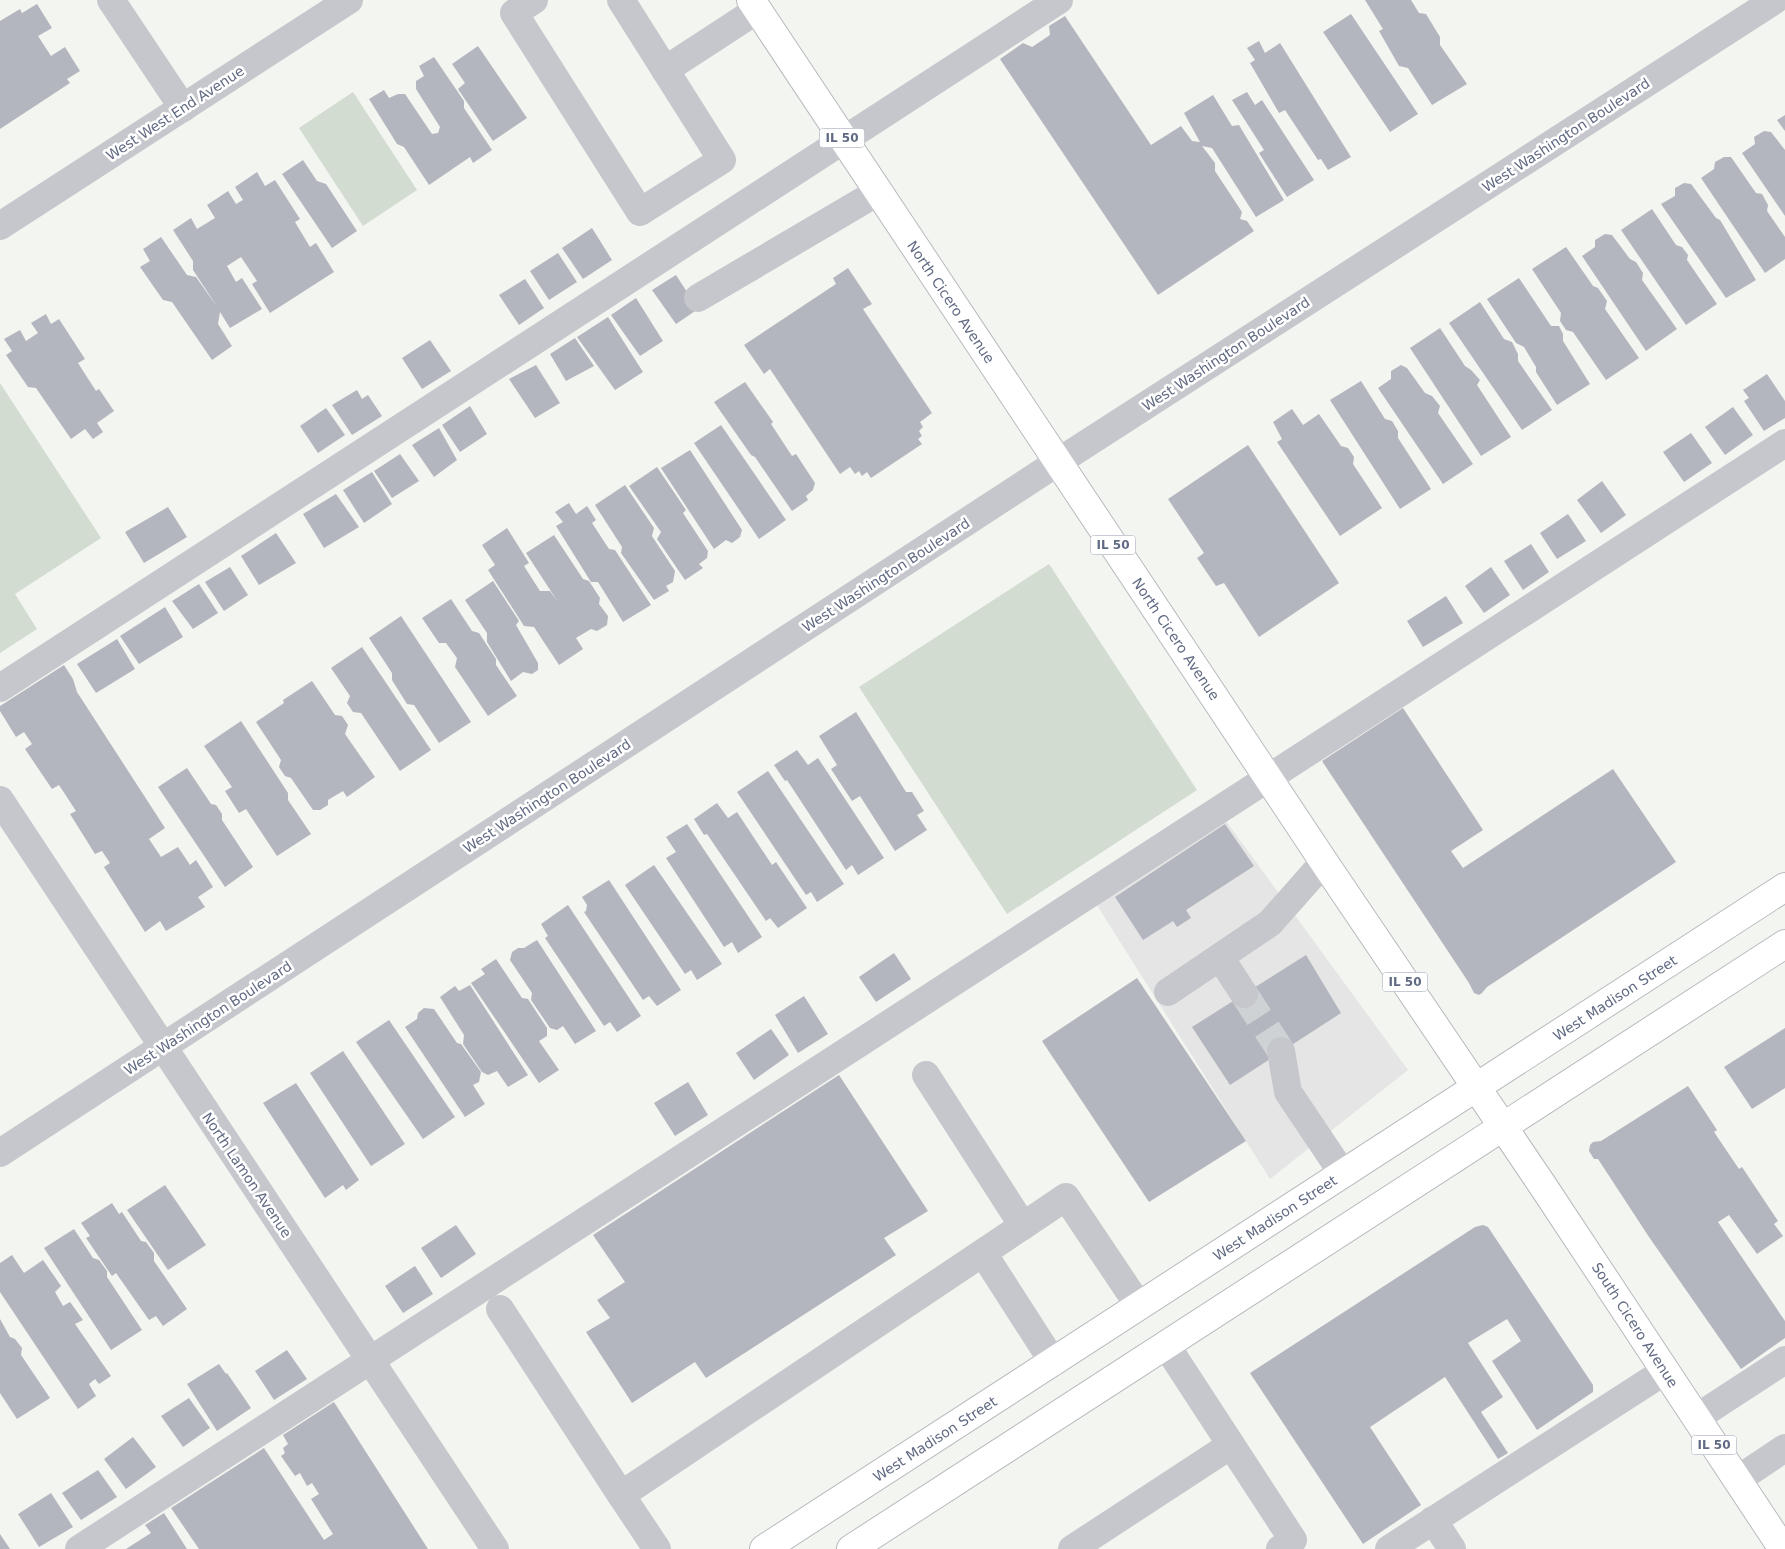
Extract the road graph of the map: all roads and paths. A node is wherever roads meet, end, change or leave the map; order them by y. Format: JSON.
{"nodes":[{"id":1,"x":111,"y":0,"type":"edge"},
{"id":2,"x":349,"y":0,"type":"edge"},
{"id":3,"x":534,"y":0,"type":"edge"},
{"id":4,"x":621,"y":0,"type":"edge"},
{"id":5,"x":1059,"y":0,"type":"edge"},
{"id":6,"x":1774,"y":0,"type":"edge"},
{"id":7,"x":754,"y":5,"type":"edge"},
{"id":8,"x":665,"y":70,"type":"junction"},
{"id":9,"x":183,"y":108,"type":"junction"},
{"id":10,"x":843,"y":140,"type":"junction"},
{"id":11,"x":878,"y":192,"type":"junction"},
{"id":12,"x":0,"y":226,"type":"edge"},
{"id":13,"x":698,"y":298,"type":"dead end"},
{"id":14,"x":1785,"y":443,"type":"edge"},
{"id":15,"x":1058,"y":462,"type":"junction"},
{"id":16,"x":0,"y":688,"type":"edge"},
{"id":17,"x":1268,"y":778,"type":"junction"},
{"id":18,"x":0,"y":800,"type":"edge"},
{"id":19,"x":1324,"y":862,"type":"junction"},
{"id":20,"x":1785,"y":888,"type":"edge"},
{"id":21,"x":1785,"y":944,"type":"edge"},
{"id":22,"x":1220,"y":957,"type":"junction"},
{"id":23,"x":1168,"y":992,"type":"dead end"},
{"id":24,"x":1244,"y":994,"type":"tunnel mouth"},
{"id":25,"x":163,"y":1047,"type":"junction"},
{"id":26,"x":1281,"y":1051,"type":"tunnel mouth"},
{"id":27,"x":926,"y":1075,"type":"dead end"},
{"id":28,"x":1482,"y":1094,"type":"junction"},
{"id":29,"x":1503,"y":1126,"type":"junction"},
{"id":30,"x":0,"y":1153,"type":"edge"},
{"id":31,"x":1343,"y":1174,"type":"junction"},
{"id":32,"x":1023,"y":1226,"type":"junction"},
{"id":33,"x":983,"y":1253,"type":"junction"},
{"id":34,"x":1139,"y":1306,"type":"junction"},
{"id":35,"x":500,"y":1309,"type":"dead end"},
{"id":36,"x":1166,"y":1345,"type":"junction"},
{"id":37,"x":370,"y":1360,"type":"junction"},
{"id":38,"x":1785,"y":1360,"type":"edge"},
{"id":39,"x":1053,"y":1362,"type":"junction"},
{"id":40,"x":1665,"y":1370,"type":"junction"},
{"id":41,"x":1696,"y":1418,"type":"junction"},
{"id":42,"x":1231,"y":1445,"type":"junction"},
{"id":43,"x":1785,"y":1448,"type":"edge"},
{"id":44,"x":1737,"y":1480,"type":"junction"},
{"id":45,"x":621,"y":1495,"type":"junction"},
{"id":46,"x":1433,"y":1520,"type":"junction"},
{"id":47,"x":79,"y":1549,"type":"edge"},
{"id":48,"x":495,"y":1549,"type":"edge"},
{"id":49,"x":657,"y":1549,"type":"edge"},
{"id":50,"x":764,"y":1549,"type":"edge"},
{"id":51,"x":851,"y":1549,"type":"edge"},
{"id":52,"x":1072,"y":1549,"type":"edge"},
{"id":53,"x":1280,"y":1549,"type":"edge"},
{"id":54,"x":1388,"y":1549,"type":"edge"},
{"id":55,"x":1452,"y":1549,"type":"edge"},
{"id":56,"x":1783,"y":1549,"type":"edge"}],
"edges":[{"from":1,"to":9,"type":"street"},
{"from":2,"to":9,"type":"street","name":"West West End Avenue"},
{"from":3,"to":8,"type":"street"},
{"from":4,"to":8,"type":"street"},
{"from":5,"to":10,"type":"street"},
{"from":6,"to":15,"type":"street","name":"West Washington Boulevard"},
{"from":7,"to":8,"type":"street"},
{"from":7,"to":10,"type":"main road","name":"North Cicero Avenue","number":"IL 50"},
{"from":9,"to":12,"type":"street","name":"West West End Avenue"},
{"from":10,"to":11,"type":"main road","name":"North Cicero Avenue","number":"IL 50"},
{"from":10,"to":16,"type":"street"},
{"from":11,"to":13,"type":"street"},
{"from":11,"to":15,"type":"main road","name":"North Cicero Avenue","number":"IL 50"},
{"from":14,"to":17,"type":"street"},
{"from":15,"to":17,"type":"main road","name":"North Cicero Avenue","number":"IL 50"},
{"from":15,"to":25,"type":"street","name":"West Washington Boulevard"},
{"from":17,"to":19,"type":"main road","name":"North Cicero Avenue","number":"IL 50"},
{"from":17,"to":37,"type":"street"},
{"from":18,"to":25,"type":"street","name":"North Lamon Avenue"},
{"from":19,"to":22,"type":"street"},
{"from":19,"to":28,"type":"main road","name":"North Cicero Avenue","number":"IL 50"},
{"from":20,"to":28,"type":"main road","name":"West Madison Street"},
{"from":21,"to":29,"type":"main road"},
{"from":22,"to":23,"type":"street"},
{"from":22,"to":24,"type":"street"},
{"from":25,"to":30,"type":"street","name":"West Washington Boulevard"},
{"from":25,"to":37,"type":"street","name":"North Lamon Avenue"},
{"from":26,"to":31,"type":"street"},
{"from":27,"to":32,"type":"street"},
{"from":28,"to":29,"type":"main road","name":"South Cicero Avenue","number":"IL 50"},
{"from":28,"to":31,"type":"main road","name":"West Madison Street"},
{"from":29,"to":36,"type":"main road"},
{"from":29,"to":40,"type":"main road","name":"South Cicero Avenue","number":"IL 50"},
{"from":31,"to":34,"type":"main road","name":"West Madison Street"},
{"from":32,"to":33,"type":"street"},
{"from":32,"to":34,"type":"street"},
{"from":33,"to":39,"type":"street"},
{"from":33,"to":45,"type":"street"},
{"from":34,"to":39,"type":"main road","name":"West Madison Street"},
{"from":35,"to":45,"type":"street"},
{"from":36,"to":42,"type":"street"},
{"from":36,"to":51,"type":"main road"},
{"from":37,"to":47,"type":"street"},
{"from":37,"to":48,"type":"street","name":"North Lamon Avenue"},
{"from":38,"to":41,"type":"street"},
{"from":39,"to":50,"type":"main road","name":"West Madison Street"},
{"from":40,"to":41,"type":"main road","name":"South Cicero Avenue","number":"IL 50"},
{"from":40,"to":46,"type":"street"},
{"from":41,"to":44,"type":"main road","name":"South Cicero Avenue","number":"IL 50"},
{"from":42,"to":52,"type":"street"},
{"from":42,"to":53,"type":"street"},
{"from":43,"to":44,"type":"street"},
{"from":44,"to":56,"type":"main road","name":"South Cicero Avenue","number":"IL 50"},
{"from":45,"to":49,"type":"street"},
{"from":46,"to":54,"type":"street"},
{"from":46,"to":55,"type":"street"}]}
